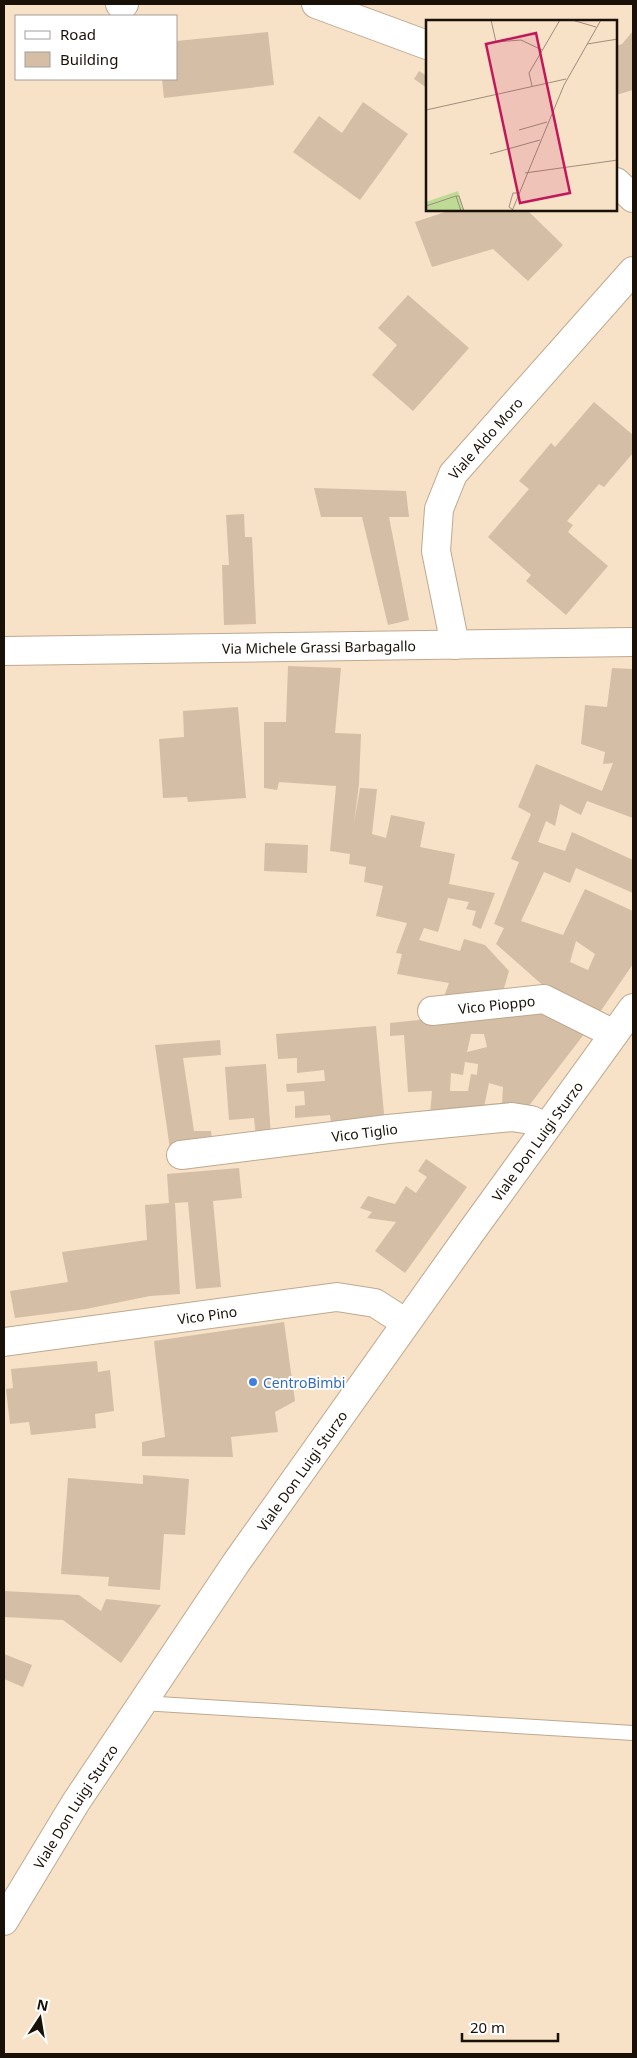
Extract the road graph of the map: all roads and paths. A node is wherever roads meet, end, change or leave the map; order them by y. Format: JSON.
{"nodes":[{"id":1,"x":120,"y":4,"type":"edge"},
{"id":2,"x":124,"y":4,"type":"edge"},
{"id":3,"x":316,"y":4,"type":"edge"},
{"id":4,"x":426,"y":45,"type":"edge"},
{"id":5,"x":617,"y":183,"type":"edge"},
{"id":6,"x":633,"y":198,"type":"edge"},
{"id":7,"x":633,"y":271,"type":"edge"},
{"id":8,"x":633,"y":642,"type":"edge"},
{"id":9,"x":455,"y":646,"type":"junction"},
{"id":10,"x":4,"y":651,"type":"edge"},
{"id":11,"x":633,"y":1008,"type":"edge"},
{"id":12,"x":432,"y":1011,"type":"dead end"},
{"id":13,"x":614,"y":1034,"type":"junction"},
{"id":14,"x":546,"y":1127,"type":"junction"},
{"id":15,"x":180,"y":1155,"type":"dead end"},
{"id":16,"x":406,"y":1322,"type":"junction"},
{"id":17,"x":4,"y":1342,"type":"edge"},
{"id":18,"x":142,"y":1702,"type":"junction"},
{"id":19,"x":633,"y":1733,"type":"edge"},
{"id":20,"x":4,"y":1922,"type":"edge"}],
"edges":[{"from":1,"to":2,"type":"street"},
{"from":3,"to":4,"type":"street"},
{"from":5,"to":6,"type":"street"},
{"from":7,"to":9,"type":"street","name":"Viale Aldo Moro"},
{"from":8,"to":9,"type":"street","name":"Via Michele Grassi Barbagallo"},
{"from":9,"to":10,"type":"street","name":"Via Michele Grassi Barbagallo"},
{"from":11,"to":13,"type":"street","name":"Viale Don Luigi Sturzo"},
{"from":12,"to":13,"type":"street","name":"Vico Pioppo"},
{"from":13,"to":14,"type":"street","name":"Viale Don Luigi Sturzo"},
{"from":14,"to":15,"type":"street","name":"Vico Tiglio"},
{"from":14,"to":16,"type":"street","name":"Viale Don Luigi Sturzo"},
{"from":16,"to":17,"type":"street","name":"Vico Pino"},
{"from":16,"to":18,"type":"street","name":"Viale Don Luigi Sturzo"},
{"from":18,"to":19,"type":"lane"},
{"from":18,"to":20,"type":"street","name":"Viale Don Luigi Sturzo"}]}
